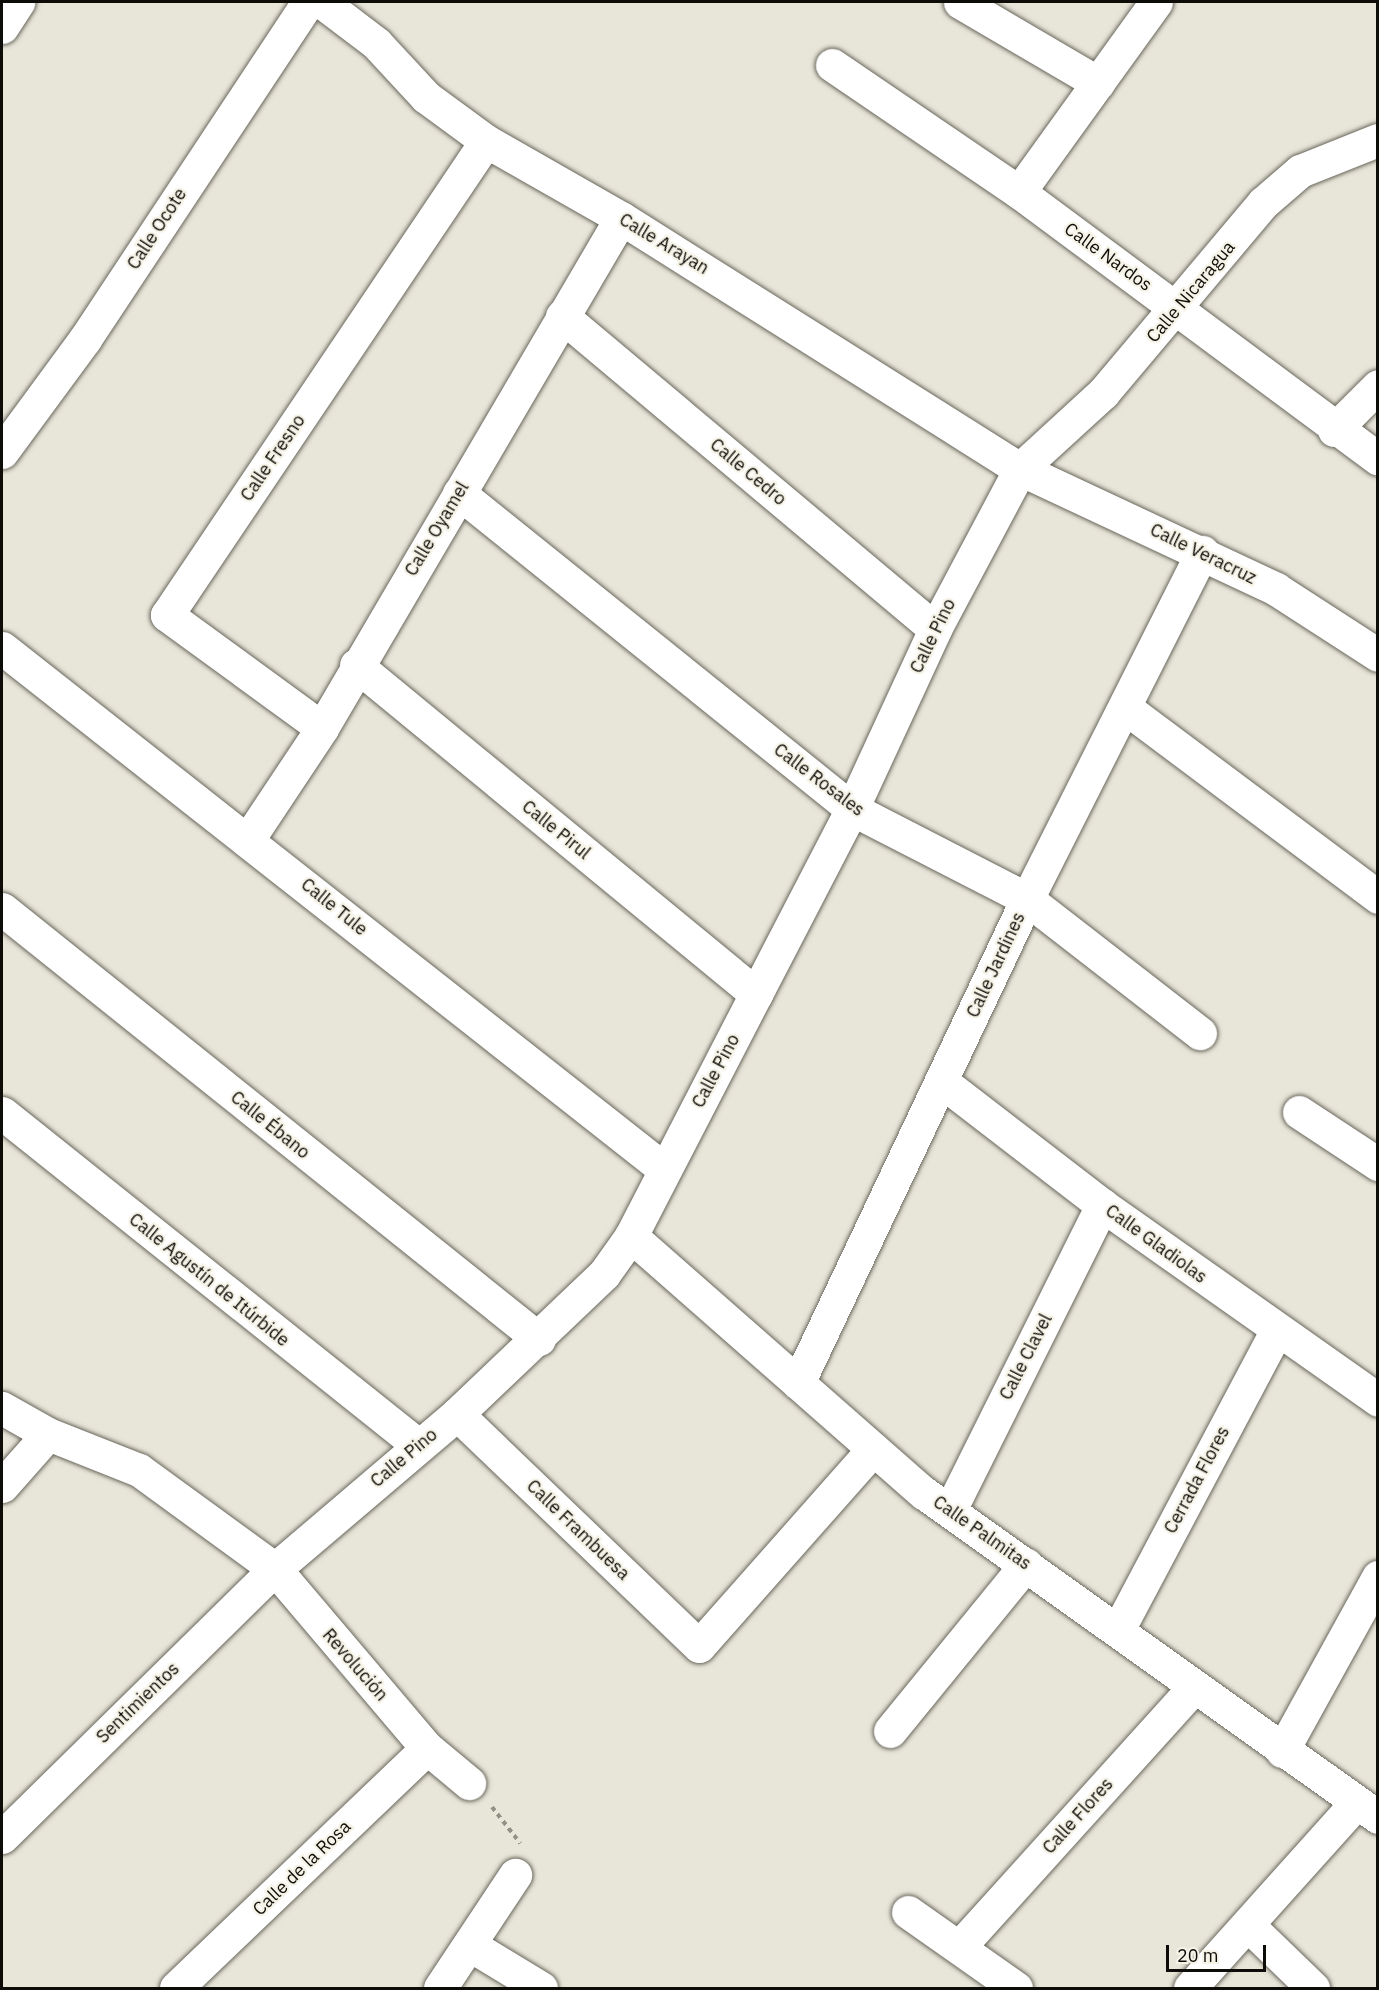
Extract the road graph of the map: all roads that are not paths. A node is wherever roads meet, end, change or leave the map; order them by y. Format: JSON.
{"nodes":[{"id":1,"x":18,"y":2,"type":"edge"},
{"id":2,"x":308,"y":2,"type":"edge"},
{"id":3,"x":322,"y":2,"type":"edge"},
{"id":4,"x":960,"y":2,"type":"edge"},
{"id":5,"x":1156,"y":2,"type":"edge"},
{"id":6,"x":2,"y":27,"type":"edge"},
{"id":7,"x":832,"y":65,"type":"dead end"},
{"id":8,"x":1098,"y":83,"type":"junction"},
{"id":9,"x":1377,"y":140,"type":"edge"},
{"id":10,"x":486,"y":141,"type":"junction"},
{"id":11,"x":1019,"y":192,"type":"junction"},
{"id":12,"x":621,"y":218,"type":"junction"},
{"id":13,"x":1179,"y":308,"type":"junction"},
{"id":14,"x":562,"y":315,"type":"junction"},
{"id":15,"x":1377,"y":386,"type":"edge"},
{"id":16,"x":1334,"y":430,"type":"junction"},
{"id":17,"x":2,"y":452,"type":"edge"},
{"id":18,"x":1377,"y":459,"type":"edge"},
{"id":19,"x":1020,"y":469,"type":"junction"},
{"id":20,"x":459,"y":493,"type":"junction"},
{"id":21,"x":1202,"y":552,"type":"junction"},
{"id":22,"x":935,"y":629,"type":"junction"},
{"id":23,"x":2,"y":648,"type":"edge"},
{"id":24,"x":1377,"y":655,"type":"edge"},
{"id":25,"x":356,"y":665,"type":"junction"},
{"id":26,"x":1127,"y":709,"type":"junction"},
{"id":27,"x":322,"y":728,"type":"junction"},
{"id":28,"x":852,"y":809,"type":"junction"},
{"id":29,"x":249,"y":838,"type":"junction"},
{"id":30,"x":1377,"y":897,"type":"edge"},
{"id":31,"x":1027,"y":899,"type":"junction"},
{"id":32,"x":2,"y":909,"type":"edge"},
{"id":33,"x":756,"y":994,"type":"junction"},
{"id":34,"x":1200,"y":1033,"type":"dead end"},
{"id":35,"x":940,"y":1081,"type":"junction"},
{"id":36,"x":1299,"y":1112,"type":"dead end"},
{"id":37,"x":2,"y":1113,"type":"edge"},
{"id":38,"x":1377,"y":1164,"type":"edge"},
{"id":39,"x":664,"y":1169,"type":"junction"},
{"id":40,"x":1102,"y":1205,"type":"junction"},
{"id":41,"x":631,"y":1236,"type":"junction"},
{"id":42,"x":1276,"y":1331,"type":"junction"},
{"id":43,"x":539,"y":1339,"type":"junction"},
{"id":44,"x":798,"y":1383,"type":"junction"},
{"id":45,"x":1377,"y":1400,"type":"edge"},
{"id":46,"x":2,"y":1408,"type":"edge"},
{"id":47,"x":457,"y":1414,"type":"junction"},
{"id":48,"x":48,"y":1434,"type":"junction"},
{"id":49,"x":418,"y":1445,"type":"junction"},
{"id":50,"x":873,"y":1449,"type":"junction"},
{"id":51,"x":2,"y":1486,"type":"edge"},
{"id":52,"x":950,"y":1510,"type":"junction"},
{"id":53,"x":1026,"y":1564,"type":"junction"},
{"id":54,"x":275,"y":1569,"type":"junction"},
{"id":55,"x":1377,"y":1577,"type":"edge"},
{"id":56,"x":1118,"y":1630,"type":"junction"},
{"id":57,"x":1194,"y":1687,"type":"junction"},
{"id":58,"x":890,"y":1731,"type":"dead end"},
{"id":59,"x":427,"y":1748,"type":"junction"},
{"id":60,"x":1282,"y":1751,"type":"junction"},
{"id":61,"x":469,"y":1783,"type":"road end"},
{"id":62,"x":1366,"y":1811,"type":"edge"},
{"id":63,"x":2,"y":1837,"type":"edge"},
{"id":64,"x":514,"y":1875,"type":"road end"},
{"id":65,"x":908,"y":1912,"type":"dead end"},
{"id":66,"x":1250,"y":1927,"type":"junction"},
{"id":67,"x":470,"y":1945,"type":"junction"},
{"id":68,"x":961,"y":1945,"type":"junction"},
{"id":69,"x":176,"y":1989,"type":"edge"},
{"id":70,"x":440,"y":1989,"type":"edge"},
{"id":71,"x":541,"y":1989,"type":"edge"},
{"id":72,"x":1016,"y":1989,"type":"edge"},
{"id":73,"x":1190,"y":1989,"type":"edge"},
{"id":74,"x":1313,"y":1989,"type":"edge"}],
"edges":[{"from":1,"to":6,"type":"street"},
{"from":2,"to":17,"type":"street","name":"Calle Ocote"},
{"from":3,"to":10,"type":"street","name":"Calle Arayan"},
{"from":4,"to":8,"type":"street"},
{"from":5,"to":8,"type":"street"},
{"from":7,"to":11,"type":"street","name":"Calle Nardos"},
{"from":8,"to":11,"type":"street"},
{"from":9,"to":13,"type":"street","name":"Calle Nicaragua"},
{"from":10,"to":12,"type":"street","name":"Calle Arayan"},
{"from":10,"to":27,"type":"street","name":"Calle Fresno"},
{"from":11,"to":13,"type":"street","name":"Calle Nardos"},
{"from":12,"to":14,"type":"street","name":"Calle Oyamel"},
{"from":12,"to":19,"type":"street","name":"Calle Arayan"},
{"from":13,"to":16,"type":"street","name":"Calle Nardos"},
{"from":13,"to":19,"type":"street","name":"Calle Nicaragua"},
{"from":14,"to":20,"type":"street","name":"Calle Oyamel"},
{"from":14,"to":22,"type":"street","name":"Calle Cedro"},
{"from":15,"to":16,"type":"street"},
{"from":16,"to":18,"type":"street","name":"Calle Nardos"},
{"from":19,"to":21,"type":"street","name":"Calle Veracruz"},
{"from":19,"to":22,"type":"street","name":"Calle Pino"},
{"from":20,"to":25,"type":"street","name":"Calle Oyamel"},
{"from":20,"to":28,"type":"street","name":"Calle Rosales"},
{"from":21,"to":24,"type":"street","name":"Calle Veracruz"},
{"from":21,"to":26,"type":"street","name":"Calle Jardines"},
{"from":22,"to":28,"type":"street","name":"Calle Pino"},
{"from":23,"to":29,"type":"street","name":"Calle Tule"},
{"from":25,"to":27,"type":"street","name":"Calle Oyamel"},
{"from":25,"to":33,"type":"street","name":"Calle Pirul"},
{"from":26,"to":30,"type":"street"},
{"from":26,"to":31,"type":"street","name":"Calle Jardines"},
{"from":27,"to":29,"type":"street","name":"Calle Oyamel"},
{"from":28,"to":31,"type":"street","name":"Calle Rosales"},
{"from":28,"to":33,"type":"street","name":"Calle Pino"},
{"from":29,"to":39,"type":"street","name":"Calle Tule"},
{"from":31,"to":34,"type":"street","name":"Calle Rosales"},
{"from":31,"to":35,"type":"street","name":"Calle Jardines"},
{"from":32,"to":43,"type":"street","name":"Calle Ébano"},
{"from":33,"to":39,"type":"street","name":"Calle Pino"},
{"from":35,"to":40,"type":"street","name":"Calle Gladiolas"},
{"from":35,"to":44,"type":"street","name":"Calle Jardines"},
{"from":36,"to":38,"type":"street"},
{"from":37,"to":49,"type":"street","name":"Calle Agustín de Itúrbide"},
{"from":39,"to":41,"type":"street","name":"Calle Pino"},
{"from":40,"to":42,"type":"street","name":"Calle Gladiolas"},
{"from":40,"to":52,"type":"street","name":"Calle Clavel"},
{"from":41,"to":43,"type":"street","name":"Calle Pino"},
{"from":41,"to":44,"type":"street","name":"Calle Palmitas"},
{"from":42,"to":45,"type":"street","name":"Calle Gladiolas"},
{"from":42,"to":56,"type":"street","name":"Cerrada Flores"},
{"from":43,"to":47,"type":"street","name":"Calle Pino"},
{"from":44,"to":50,"type":"street","name":"Calle Palmitas"},
{"from":46,"to":48,"type":"street","name":"Revolución"},
{"from":47,"to":49,"type":"street","name":"Calle Pino"},
{"from":47,"to":50,"type":"street","name":"Calle Frambuesa"},
{"from":48,"to":51,"type":"street"},
{"from":48,"to":54,"type":"street","name":"Revolución"},
{"from":49,"to":54,"type":"street","name":"Calle Pino"},
{"from":50,"to":52,"type":"street","name":"Calle Palmitas"},
{"from":52,"to":53,"type":"street","name":"Calle Palmitas"},
{"from":53,"to":56,"type":"street","name":"Calle Palmitas"},
{"from":53,"to":58,"type":"street"},
{"from":54,"to":59,"type":"street","name":"Revolución"},
{"from":54,"to":63,"type":"street","name":"Sentimientos"},
{"from":55,"to":60,"type":"street"},
{"from":56,"to":57,"type":"street","name":"Calle Palmitas"},
{"from":57,"to":60,"type":"street","name":"Calle Palmitas"},
{"from":57,"to":68,"type":"street","name":"Calle Flores"},
{"from":59,"to":61,"type":"street","name":"Revolución"},
{"from":59,"to":69,"type":"street","name":"Calle de la Rosa"},
{"from":60,"to":62,"type":"street","name":"Calle Palmitas"},
{"from":62,"to":66,"type":"street"},
{"from":64,"to":67,"type":"street"},
{"from":65,"to":68,"type":"street"},
{"from":66,"to":73,"type":"street"},
{"from":66,"to":74,"type":"street"},
{"from":67,"to":70,"type":"street"},
{"from":67,"to":71,"type":"street"},
{"from":68,"to":72,"type":"street"}]}
